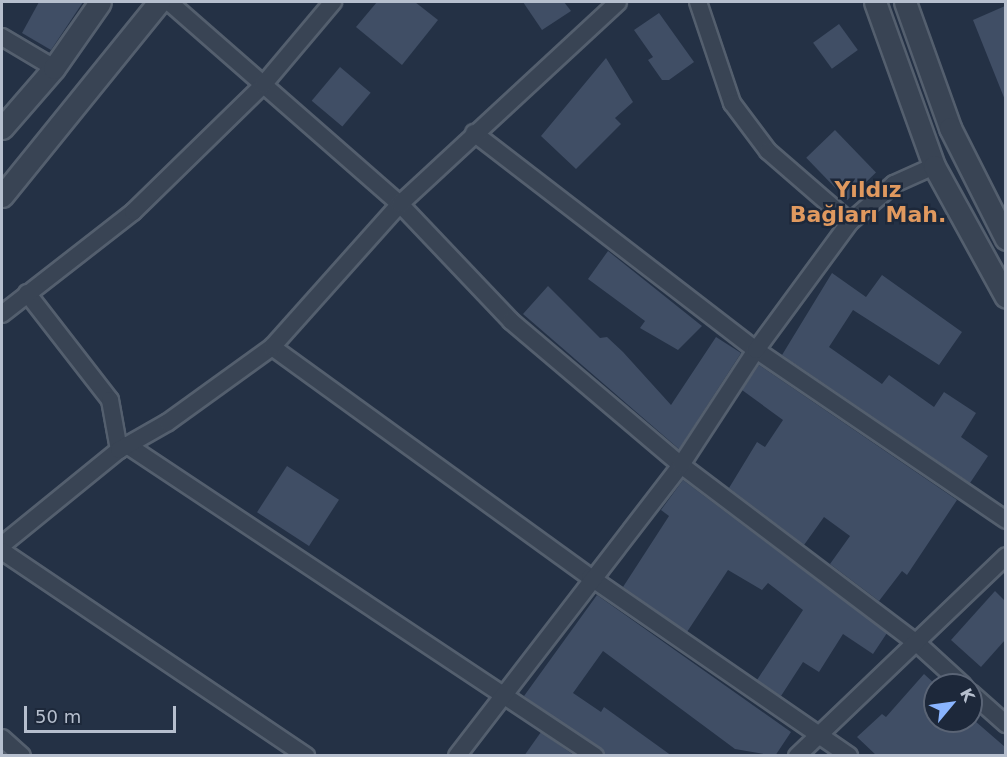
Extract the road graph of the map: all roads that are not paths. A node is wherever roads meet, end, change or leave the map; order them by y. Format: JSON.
{"nodes":[{"id":1,"x":100,"y":2,"type":"edge"},
{"id":2,"x":159,"y":2,"type":"edge"},
{"id":3,"x":169,"y":2,"type":"edge"},
{"id":4,"x":333,"y":2,"type":"edge"},
{"id":5,"x":618,"y":2,"type":"edge"},
{"id":6,"x":698,"y":2,"type":"edge"},
{"id":7,"x":875,"y":2,"type":"edge"},
{"id":8,"x":905,"y":2,"type":"edge"},
{"id":9,"x":2,"y":37,"type":"edge"},
{"id":10,"x":54,"y":68,"type":"junction"},
{"id":11,"x":263,"y":85,"type":"junction"},
{"id":12,"x":2,"y":128,"type":"edge"},
{"id":13,"x":474,"y":133,"type":"junction"},
{"id":14,"x":934,"y":166,"type":"junction"},
{"id":15,"x":2,"y":196,"type":"edge"},
{"id":16,"x":400,"y":204,"type":"junction"},
{"id":17,"x":850,"y":222,"type":"junction"},
{"id":18,"x":1005,"y":239,"type":"edge"},
{"id":19,"x":1004,"y":292,"type":"edge"},
{"id":20,"x":27,"y":294,"type":"junction"},
{"id":21,"x":2,"y":314,"type":"edge"},
{"id":22,"x":273,"y":347,"type":"junction"},
{"id":23,"x":756,"y":350,"type":"junction"},
{"id":24,"x":122,"y":447,"type":"junction"},
{"id":25,"x":681,"y":465,"type":"junction"},
{"id":26,"x":1005,"y":520,"type":"edge"},
{"id":27,"x":2,"y":545,"type":"edge"},
{"id":28,"x":2,"y":551,"type":"edge"},
{"id":29,"x":1005,"y":556,"type":"edge"},
{"id":30,"x":590,"y":577,"type":"junction"},
{"id":31,"x":918,"y":644,"type":"junction"},
{"id":32,"x":950,"y":673,"type":"edge"},
{"id":33,"x":501,"y":694,"type":"junction"},
{"id":34,"x":983,"y":704,"type":"edge"},
{"id":35,"x":1005,"y":724,"type":"edge"},
{"id":36,"x":821,"y":732,"type":"junction"},
{"id":37,"x":2,"y":738,"type":"edge"},
{"id":38,"x":22,"y":756,"type":"edge"},
{"id":39,"x":306,"y":756,"type":"edge"},
{"id":40,"x":457,"y":756,"type":"edge"},
{"id":41,"x":595,"y":756,"type":"edge"},
{"id":42,"x":796,"y":756,"type":"edge"},
{"id":43,"x":849,"y":756,"type":"edge"}],
"edges":[{"from":1,"to":10,"type":"street"},
{"from":2,"to":15,"type":"street"},
{"from":3,"to":11,"type":"street"},
{"from":4,"to":11,"type":"street"},
{"from":5,"to":13,"type":"street"},
{"from":6,"to":17,"type":"street"},
{"from":7,"to":14,"type":"street"},
{"from":8,"to":18,"type":"street"},
{"from":9,"to":10,"type":"street"},
{"from":10,"to":12,"type":"street"},
{"from":11,"to":16,"type":"street"},
{"from":11,"to":20,"type":"street"},
{"from":13,"to":16,"type":"street"},
{"from":13,"to":23,"type":"street"},
{"from":14,"to":17,"type":"street"},
{"from":14,"to":19,"type":"street"},
{"from":16,"to":22,"type":"street"},
{"from":16,"to":25,"type":"street"},
{"from":17,"to":23,"type":"street"},
{"from":20,"to":21,"type":"street"},
{"from":20,"to":24,"type":"street"},
{"from":22,"to":24,"type":"street"},
{"from":22,"to":30,"type":"street"},
{"from":23,"to":25,"type":"street"},
{"from":23,"to":26,"type":"street"},
{"from":24,"to":27,"type":"street"},
{"from":24,"to":33,"type":"street"},
{"from":25,"to":30,"type":"street"},
{"from":25,"to":31,"type":"street"},
{"from":28,"to":39,"type":"street"},
{"from":29,"to":31,"type":"street"},
{"from":30,"to":33,"type":"street"},
{"from":30,"to":36,"type":"street"},
{"from":31,"to":32,"type":"street"},
{"from":31,"to":36,"type":"street"},
{"from":33,"to":40,"type":"street"},
{"from":33,"to":41,"type":"street"},
{"from":34,"to":35,"type":"street"},
{"from":36,"to":42,"type":"street"},
{"from":36,"to":43,"type":"street"},
{"from":37,"to":38,"type":"street"}]}
